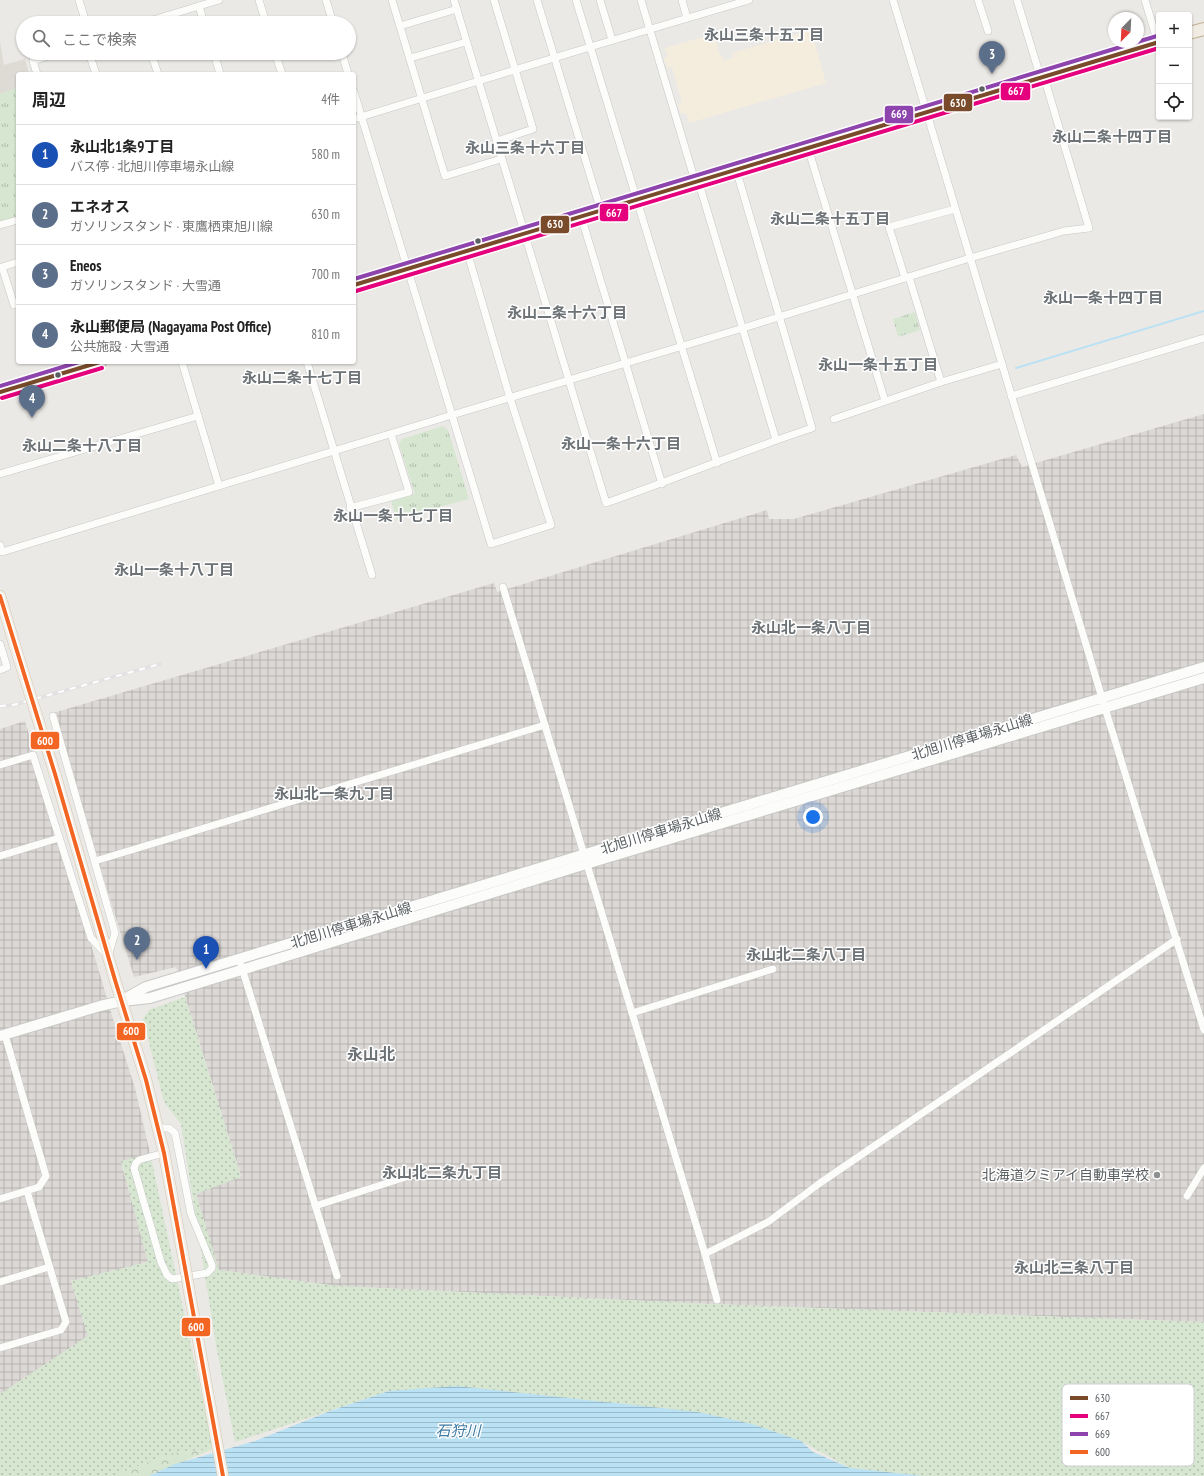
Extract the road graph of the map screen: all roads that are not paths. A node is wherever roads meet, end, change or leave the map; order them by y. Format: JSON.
{"nodes":[{"id":1,"x":80,"y":0,"type":"edge"},
{"id":2,"x":219,"y":0,"type":"edge"},
{"id":3,"x":259,"y":0,"type":"edge"},
{"id":4,"x":326,"y":0,"type":"edge"},
{"id":5,"x":392,"y":0,"type":"edge"},
{"id":6,"x":454,"y":0,"type":"edge"},
{"id":7,"x":494,"y":0,"type":"edge"},
{"id":8,"x":537,"y":0,"type":"edge"},
{"id":9,"x":576,"y":0,"type":"edge"},
{"id":10,"x":600,"y":0,"type":"edge"},
{"id":11,"x":641,"y":0,"type":"edge"},
{"id":12,"x":682,"y":0,"type":"edge"},
{"id":13,"x":749,"y":0,"type":"edge"},
{"id":14,"x":893,"y":0,"type":"edge"},
{"id":15,"x":978,"y":0,"type":"edge"},
{"id":16,"x":1017,"y":0,"type":"edge"},
{"id":17,"x":1145,"y":0,"type":"edge"},
{"id":18,"x":723,"y":3,"type":"edge"},
{"id":19,"x":199,"y":6,"type":"junction"},
{"id":20,"x":456,"y":9,"type":"junction"},
{"id":21,"x":84,"y":16,"type":"edge"},
{"id":22,"x":166,"y":16,"type":"edge"},
{"id":23,"x":202,"y":16,"type":"edge"},
{"id":24,"x":264,"y":16,"type":"edge"},
{"id":25,"x":331,"y":16,"type":"edge"},
{"id":26,"x":688,"y":18,"type":"junction"},
{"id":27,"x":400,"y":26,"type":"junction"},
{"id":28,"x":1204,"y":29,"type":"edge"},
{"id":29,"x":650,"y":30,"type":"junction"},
{"id":30,"x":988,"y":31,"type":"dead end"},
{"id":31,"x":1192,"y":32,"type":"edge"},
{"id":32,"x":1156,"y":33,"type":"edge"},
{"id":33,"x":612,"y":40,"type":"junction"},
{"id":34,"x":466,"y":42,"type":"junction"},
{"id":35,"x":1156,"y":43,"type":"edge"},
{"id":36,"x":590,"y":47,"type":"junction"},
{"id":37,"x":410,"y":58,"type":"junction"},
{"id":38,"x":554,"y":58,"type":"junction"},
{"id":39,"x":33,"y":60,"type":"edge"},
{"id":40,"x":91,"y":60,"type":"edge"},
{"id":41,"x":153,"y":60,"type":"edge"},
{"id":42,"x":216,"y":60,"type":"edge"},
{"id":43,"x":277,"y":60,"type":"edge"},
{"id":44,"x":344,"y":60,"type":"edge"},
{"id":45,"x":516,"y":70,"type":"junction"},
{"id":46,"x":36,"y":72,"type":"edge"},
{"id":47,"x":95,"y":72,"type":"edge"},
{"id":48,"x":157,"y":72,"type":"edge"},
{"id":49,"x":219,"y":72,"type":"edge"},
{"id":50,"x":281,"y":72,"type":"edge"},
{"id":51,"x":347,"y":72,"type":"edge"},
{"id":52,"x":1043,"y":78,"type":"junction"},
{"id":53,"x":478,"y":81,"type":"junction"},
{"id":54,"x":422,"y":98,"type":"junction"},
{"id":55,"x":356,"y":104,"type":"edge"},
{"id":56,"x":927,"y":113,"type":"junction"},
{"id":57,"x":358,"y":117,"type":"edge"},
{"id":58,"x":496,"y":141,"type":"junction"},
{"id":59,"x":808,"y":148,"type":"junction"},
{"id":60,"x":501,"y":159,"type":"junction"},
{"id":61,"x":736,"y":169,"type":"junction"},
{"id":62,"x":697,"y":181,"type":"junction"},
{"id":63,"x":637,"y":199,"type":"junction"},
{"id":64,"x":954,"y":208,"type":"junction"},
{"id":65,"x":601,"y":211,"type":"junction"},
{"id":66,"x":581,"y":216,"type":"junction"},
{"id":67,"x":16,"y":221,"type":"edge"},
{"id":68,"x":0,"y":225,"type":"edge"},
{"id":69,"x":524,"y":233,"type":"junction"},
{"id":70,"x":467,"y":251,"type":"junction"},
{"id":71,"x":970,"y":258,"type":"junction"},
{"id":72,"x":16,"y":263,"type":"edge"},
{"id":73,"x":407,"y":268,"type":"junction"},
{"id":74,"x":907,"y":278,"type":"junction"},
{"id":75,"x":356,"y":283,"type":"edge"},
{"id":76,"x":853,"y":294,"type":"junction"},
{"id":77,"x":16,"y":305,"type":"edge"},
{"id":78,"x":778,"y":317,"type":"junction"},
{"id":79,"x":743,"y":328,"type":"junction"},
{"id":80,"x":1204,"y":338,"type":"edge"},
{"id":81,"x":683,"y":346,"type":"junction"},
{"id":82,"x":626,"y":363,"type":"junction"},
{"id":83,"x":93,"y":364,"type":"edge"},
{"id":84,"x":183,"y":364,"type":"edge"},
{"id":85,"x":308,"y":364,"type":"edge"},
{"id":86,"x":1002,"y":364,"type":"junction"},
{"id":87,"x":569,"y":380,"type":"junction"},
{"id":88,"x":941,"y":382,"type":"junction"},
{"id":89,"x":0,"y":392,"type":"edge"},
{"id":90,"x":1011,"y":396,"type":"junction"},
{"id":91,"x":510,"y":398,"type":"junction"},
{"id":92,"x":885,"y":401,"type":"junction"},
{"id":93,"x":452,"y":415,"type":"junction"},
{"id":94,"x":198,"y":416,"type":"junction"},
{"id":95,"x":834,"y":419,"type":"dead end"},
{"id":96,"x":391,"y":434,"type":"junction"},
{"id":97,"x":776,"y":440,"type":"junction"},
{"id":98,"x":334,"y":451,"type":"junction"},
{"id":99,"x":717,"y":463,"type":"junction"},
{"id":100,"x":0,"y":474,"type":"edge"},
{"id":101,"x":662,"y":484,"type":"junction"},
{"id":102,"x":219,"y":486,"type":"junction"},
{"id":103,"x":350,"y":508,"type":"junction"},
{"id":104,"x":0,"y":545,"type":"edge"},
{"id":105,"x":372,"y":575,"type":"dead end"},
{"id":106,"x":502,"y":587,"type":"dead end"},
{"id":107,"x":0,"y":596,"type":"edge"},
{"id":108,"x":0,"y":644,"type":"edge"},
{"id":109,"x":1204,"y":667,"type":"edge"},
{"id":110,"x":0,"y":670,"type":"edge"},
{"id":111,"x":1204,"y":678,"type":"edge"},
{"id":112,"x":1104,"y":703,"type":"junction"},
{"id":113,"x":53,"y":716,"type":"dead end"},
{"id":114,"x":545,"y":724,"type":"junction"},
{"id":115,"x":0,"y":765,"type":"edge"},
{"id":116,"x":58,"y":838,"type":"junction"},
{"id":117,"x":0,"y":856,"type":"edge"},
{"id":118,"x":585,"y":859,"type":"junction"},
{"id":119,"x":95,"y":861,"type":"junction"},
{"id":120,"x":1177,"y":939,"type":"junction"},
{"id":121,"x":108,"y":957,"type":"junction"},
{"id":122,"x":239,"y":958,"type":"junction"},
{"id":123,"x":242,"y":969,"type":"junction"},
{"id":124,"x":773,"y":969,"type":"dead end"},
{"id":125,"x":122,"y":1001,"type":"junction"},
{"id":126,"x":632,"y":1013,"type":"junction"},
{"id":127,"x":1204,"y":1030,"type":"edge"},
{"id":128,"x":2,"y":1036,"type":"edge"},
{"id":129,"x":157,"y":1128,"type":"junction"},
{"id":130,"x":164,"y":1153,"type":"junction"},
{"id":131,"x":1204,"y":1168,"type":"edge"},
{"id":132,"x":406,"y":1177,"type":"dead end"},
{"id":133,"x":27,"y":1191,"type":"junction"},
{"id":134,"x":1188,"y":1196,"type":"dead end"},
{"id":135,"x":0,"y":1199,"type":"edge"},
{"id":136,"x":315,"y":1206,"type":"junction"},
{"id":137,"x":704,"y":1254,"type":"junction"},
{"id":138,"x":49,"y":1267,"type":"junction"},
{"id":139,"x":337,"y":1276,"type":"dead end"},
{"id":140,"x":0,"y":1282,"type":"edge"},
{"id":141,"x":717,"y":1300,"type":"dead end"},
{"id":142,"x":0,"y":1348,"type":"edge"},
{"id":143,"x":223,"y":1476,"type":"edge"}],
"edges":[{"from":1,"to":21,"type":"street"},
{"from":2,"to":19,"type":"street"},
{"from":3,"to":24,"type":"street"},
{"from":4,"to":25,"type":"street"},
{"from":5,"to":27,"type":"street"},
{"from":6,"to":20,"type":"street"},
{"from":7,"to":45,"type":"street"},
{"from":8,"to":38,"type":"street"},
{"from":9,"to":36,"type":"street"},
{"from":10,"to":33,"type":"street"},
{"from":11,"to":29,"type":"street"},
{"from":12,"to":26,"type":"street"},
{"from":13,"to":18,"type":"street"},
{"from":14,"to":56,"type":"street"},
{"from":15,"to":30,"type":"street"},
{"from":16,"to":52,"type":"street"},
{"from":17,"to":32,"type":"street"},
{"from":18,"to":26,"type":"street"},
{"from":19,"to":22,"type":"street"},
{"from":19,"to":23,"type":"street"},
{"from":20,"to":27,"type":"street"},
{"from":20,"to":34,"type":"street"},
{"from":26,"to":29,"type":"street"},
{"from":27,"to":37,"type":"street"},
{"from":28,"to":31,"type":"highway"},
{"from":29,"to":33,"type":"street"},
{"from":29,"to":62,"type":"street"},
{"from":33,"to":36,"type":"street"},
{"from":34,"to":37,"type":"street"},
{"from":34,"to":53,"type":"street"},
{"from":35,"to":52,"type":"highway"},
{"from":36,"to":38,"type":"street"},
{"from":36,"to":63,"type":"street"},
{"from":37,"to":54,"type":"street"},
{"from":38,"to":45,"type":"street"},
{"from":38,"to":65,"type":"street"},
{"from":39,"to":46,"type":"street"},
{"from":40,"to":47,"type":"street"},
{"from":41,"to":48,"type":"street"},
{"from":42,"to":49,"type":"street"},
{"from":43,"to":50,"type":"street"},
{"from":44,"to":51,"type":"street"},
{"from":45,"to":53,"type":"street"},
{"from":45,"to":58,"type":"street"},
{"from":52,"to":56,"type":"highway"},
{"from":52,"to":71,"type":"street"},
{"from":53,"to":54,"type":"street"},
{"from":53,"to":58,"type":"street"},
{"from":54,"to":57,"type":"street"},
{"from":54,"to":60,"type":"street"},
{"from":55,"to":57,"type":"street"},
{"from":56,"to":59,"type":"highway"},
{"from":56,"to":64,"type":"street"},
{"from":57,"to":73,"type":"street"},
{"from":58,"to":60,"type":"street"},
{"from":59,"to":61,"type":"highway"},
{"from":59,"to":76,"type":"street"},
{"from":60,"to":69,"type":"street"},
{"from":61,"to":62,"type":"highway"},
{"from":61,"to":78,"type":"street"},
{"from":62,"to":63,"type":"highway"},
{"from":62,"to":79,"type":"street"},
{"from":63,"to":65,"type":"highway"},
{"from":63,"to":81,"type":"street"},
{"from":64,"to":71,"type":"street"},
{"from":64,"to":74,"type":"street"},
{"from":65,"to":66,"type":"highway"},
{"from":66,"to":69,"type":"highway"},
{"from":66,"to":82,"type":"street"},
{"from":67,"to":68,"type":"street"},
{"from":69,"to":70,"type":"highway"},
{"from":69,"to":87,"type":"street"},
{"from":70,"to":73,"type":"highway"},
{"from":70,"to":91,"type":"street"},
{"from":71,"to":74,"type":"street"},
{"from":71,"to":86,"type":"street"},
{"from":72,"to":77,"type":"street"},
{"from":73,"to":75,"type":"highway"},
{"from":73,"to":93,"type":"street"},
{"from":74,"to":76,"type":"street"},
{"from":74,"to":88,"type":"street"},
{"from":76,"to":78,"type":"street"},
{"from":76,"to":92,"type":"street"},
{"from":78,"to":79,"type":"street"},
{"from":78,"to":97,"type":"street"},
{"from":79,"to":81,"type":"street"},
{"from":79,"to":97,"type":"street"},
{"from":80,"to":90,"type":"street"},
{"from":81,"to":82,"type":"street"},
{"from":81,"to":99,"type":"street"},
{"from":82,"to":87,"type":"street"},
{"from":82,"to":101,"type":"street"},
{"from":83,"to":89,"type":"highway"},
{"from":84,"to":94,"type":"street"},
{"from":85,"to":98,"type":"street"},
{"from":86,"to":88,"type":"street"},
{"from":86,"to":90,"type":"street"},
{"from":87,"to":91,"type":"street"},
{"from":87,"to":101,"type":"street"},
{"from":88,"to":92,"type":"street"},
{"from":90,"to":112,"type":"street"},
{"from":91,"to":93,"type":"street"},
{"from":91,"to":93,"type":"street"},
{"from":92,"to":95,"type":"street"},
{"from":93,"to":96,"type":"street"},
{"from":94,"to":100,"type":"street"},
{"from":94,"to":102,"type":"street"},
{"from":96,"to":98,"type":"street"},
{"from":96,"to":103,"type":"street"},
{"from":97,"to":99,"type":"street"},
{"from":98,"to":102,"type":"street"},
{"from":98,"to":103,"type":"street"},
{"from":99,"to":101,"type":"street"},
{"from":102,"to":104,"type":"street"},
{"from":103,"to":105,"type":"street"},
{"from":106,"to":114,"type":"street"},
{"from":107,"to":121,"type":"main road","bridge":true},
{"from":108,"to":110,"type":"street"},
{"from":109,"to":112,"type":"main road","name":"北旭川停車場永山線"},
{"from":111,"to":112,"type":"main road","name":"北旭川停車場永山線"},
{"from":112,"to":118,"type":"main road","name":"北旭川停車場永山線"},
{"from":112,"to":120,"type":"street"},
{"from":113,"to":119,"type":"street"},
{"from":114,"to":118,"type":"street"},
{"from":114,"to":119,"type":"street"},
{"from":115,"to":116,"type":"street"},
{"from":116,"to":117,"type":"street"},
{"from":116,"to":121,"type":"street"},
{"from":118,"to":122,"type":"main road","name":"北旭川停車場永山線"},
{"from":118,"to":123,"type":"main road","name":"北旭川停車場永山線"},
{"from":118,"to":126,"type":"street"},
{"from":119,"to":121,"type":"street"},
{"from":120,"to":127,"type":"street"},
{"from":120,"to":137,"type":"street"},
{"from":121,"to":125,"type":"main road"},
{"from":122,"to":123,"type":"street"},
{"from":122,"to":125,"type":"main road","name":"北旭川停車場永山線"},
{"from":123,"to":125,"type":"main road","name":"北旭川停車場永山線"},
{"from":123,"to":136,"type":"street"},
{"from":124,"to":126,"type":"street"},
{"from":125,"to":128,"type":"main road","name":"北旭川停車場永山線"},
{"from":125,"to":129,"type":"main road"},
{"from":126,"to":137,"type":"street"},
{"from":128,"to":133,"type":"street"},
{"from":129,"to":130,"type":"main road"},
{"from":129,"to":130,"type":"street"},
{"from":130,"to":143,"type":"main road","bridge":true},
{"from":131,"to":134,"type":"street"},
{"from":132,"to":136,"type":"street"},
{"from":133,"to":135,"type":"street"},
{"from":133,"to":138,"type":"street"},
{"from":136,"to":139,"type":"street"},
{"from":137,"to":141,"type":"street"},
{"from":138,"to":140,"type":"street"},
{"from":138,"to":142,"type":"street"}]}
